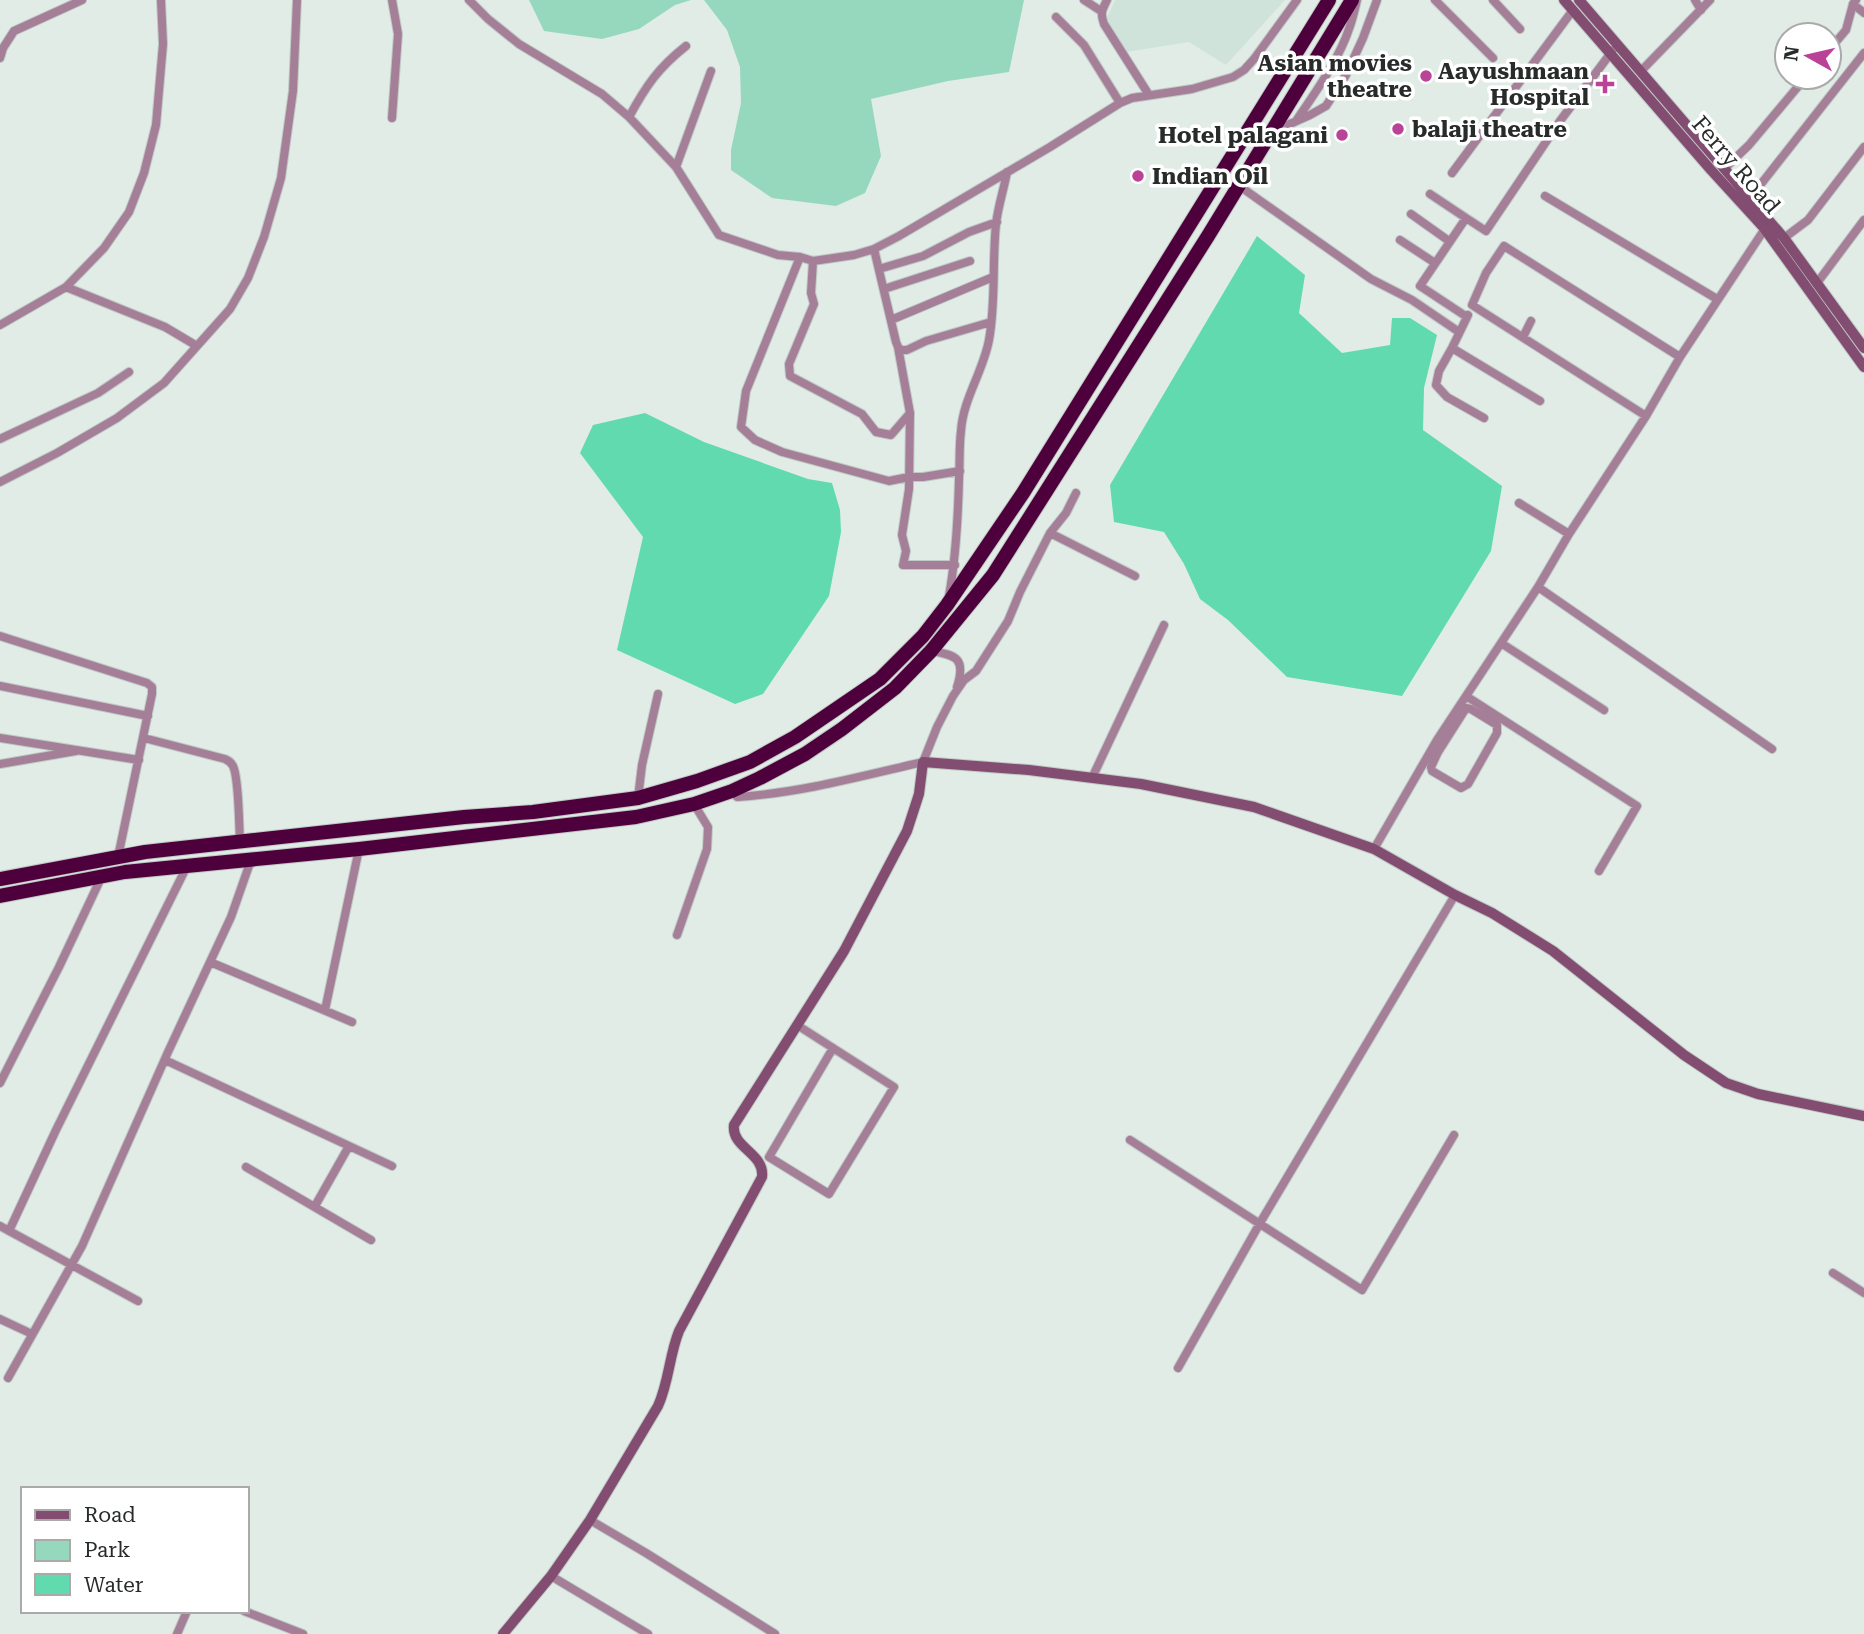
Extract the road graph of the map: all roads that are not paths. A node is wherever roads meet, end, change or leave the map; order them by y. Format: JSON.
{"nodes":[{"id":1,"x":82,"y":0,"type":"edge"},
{"id":2,"x":161,"y":0,"type":"edge"},
{"id":3,"x":297,"y":0,"type":"edge"},
{"id":4,"x":392,"y":0,"type":"edge"},
{"id":5,"x":469,"y":0,"type":"edge"},
{"id":6,"x":1084,"y":0,"type":"edge"},
{"id":7,"x":1107,"y":0,"type":"edge"},
{"id":8,"x":1297,"y":0,"type":"edge"},
{"id":9,"x":1329,"y":0,"type":"edge"},
{"id":10,"x":1352,"y":0,"type":"edge"},
{"id":11,"x":1357,"y":0,"type":"edge"},
{"id":12,"x":1377,"y":0,"type":"edge"},
{"id":13,"x":1435,"y":0,"type":"edge"},
{"id":14,"x":1493,"y":0,"type":"edge"},
{"id":15,"x":1564,"y":0,"type":"edge"},
{"id":16,"x":1695,"y":0,"type":"edge"},
{"id":17,"x":1710,"y":0,"type":"edge"},
{"id":18,"x":1855,"y":2,"type":"edge"},
{"id":19,"x":1576,"y":5,"type":"edge"},
{"id":20,"x":1700,"y":10,"type":"junction"},
{"id":21,"x":1101,"y":11,"type":"junction"},
{"id":22,"x":1864,"y":13,"type":"edge"},
{"id":23,"x":1056,"y":18,"type":"dead end"},
{"id":24,"x":1520,"y":29,"type":"dead end"},
{"id":25,"x":1843,"y":34,"type":"edge"},
{"id":26,"x":686,"y":46,"type":"dead end"},
{"id":27,"x":1614,"y":49,"type":"junction"},
{"id":28,"x":1864,"y":53,"type":"edge"},
{"id":29,"x":0,"y":58,"type":"edge"},
{"id":30,"x":1493,"y":58,"type":"dead end"},
{"id":31,"x":711,"y":71,"type":"dead end"},
{"id":32,"x":1641,"y":71,"type":"junction"},
{"id":33,"x":1794,"y":91,"type":"edge"},
{"id":34,"x":1149,"y":96,"type":"junction"},
{"id":35,"x":1120,"y":103,"type":"junction"},
{"id":36,"x":629,"y":117,"type":"junction"},
{"id":37,"x":392,"y":118,"type":"dead end"},
{"id":38,"x":1297,"y":121,"type":"junction"},
{"id":39,"x":1272,"y":131,"type":"junction"},
{"id":40,"x":1864,"y":147,"type":"edge"},
{"id":41,"x":676,"y":166,"type":"junction"},
{"id":42,"x":1718,"y":168,"type":"junction"},
{"id":43,"x":1007,"y":172,"type":"junction"},
{"id":44,"x":1452,"y":173,"type":"dead end"},
{"id":45,"x":1238,"y":185,"type":"junction"},
{"id":46,"x":1430,"y":194,"type":"dead end"},
{"id":47,"x":1545,"y":196,"type":"dead end"},
{"id":48,"x":1750,"y":198,"type":"junction"},
{"id":49,"x":1411,"y":214,"type":"dead end"},
{"id":50,"x":1466,"y":218,"type":"junction"},
{"id":51,"x":1864,"y":220,"type":"edge"},
{"id":52,"x":997,"y":222,"type":"junction"},
{"id":53,"x":1767,"y":225,"type":"junction"},
{"id":54,"x":1784,"y":238,"type":"junction"},
{"id":55,"x":1400,"y":240,"type":"dead end"},
{"id":56,"x":1449,"y":241,"type":"junction"},
{"id":57,"x":874,"y":248,"type":"junction"},
{"id":58,"x":800,"y":257,"type":"junction"},
{"id":59,"x":813,"y":261,"type":"junction"},
{"id":60,"x":970,"y":261,"type":"dead end"},
{"id":61,"x":1435,"y":263,"type":"junction"},
{"id":62,"x":879,"y":269,"type":"junction"},
{"id":63,"x":993,"y":277,"type":"junction"},
{"id":64,"x":1817,"y":283,"type":"junction"},
{"id":65,"x":66,"y":287,"type":"junction"},
{"id":66,"x":884,"y":289,"type":"junction"},
{"id":67,"x":1717,"y":299,"type":"junction"},
{"id":68,"x":1472,"y":306,"type":"junction"},
{"id":69,"x":1467,"y":317,"type":"junction"},
{"id":70,"x":891,"y":320,"type":"junction"},
{"id":71,"x":1531,"y":321,"type":"dead end"},
{"id":72,"x":992,"y":322,"type":"junction"},
{"id":73,"x":0,"y":325,"type":"edge"},
{"id":74,"x":1460,"y":332,"type":"junction"},
{"id":75,"x":1523,"y":337,"type":"junction"},
{"id":76,"x":1862,"y":340,"type":"edge"},
{"id":77,"x":197,"y":346,"type":"junction"},
{"id":78,"x":898,"y":347,"type":"junction"},
{"id":79,"x":1452,"y":348,"type":"junction"},
{"id":80,"x":1680,"y":357,"type":"junction"},
{"id":81,"x":1864,"y":367,"type":"edge"},
{"id":82,"x":129,"y":372,"type":"dead end"},
{"id":83,"x":1540,"y":401,"type":"dead end"},
{"id":84,"x":910,"y":413,"type":"junction"},
{"id":85,"x":1646,"y":416,"type":"junction"},
{"id":86,"x":1485,"y":418,"type":"dead end"},
{"id":87,"x":0,"y":439,"type":"edge"},
{"id":88,"x":960,"y":471,"type":"junction"},
{"id":89,"x":909,"y":477,"type":"junction"},
{"id":90,"x":0,"y":482,"type":"edge"},
{"id":91,"x":1076,"y":493,"type":"dead end"},
{"id":92,"x":1519,"y":503,"type":"dead end"},
{"id":93,"x":1050,"y":533,"type":"junction"},
{"id":94,"x":1569,"y":534,"type":"junction"},
{"id":95,"x":955,"y":565,"type":"junction"},
{"id":96,"x":1135,"y":576,"type":"dead end"},
{"id":97,"x":1538,"y":587,"type":"junction"},
{"id":98,"x":947,"y":606,"type":"junction"},
{"id":99,"x":1164,"y":625,"type":"dead end"},
{"id":100,"x":0,"y":636,"type":"edge"},
{"id":101,"x":1501,"y":643,"type":"junction"},
{"id":102,"x":932,"y":651,"type":"junction"},
{"id":103,"x":0,"y":686,"type":"edge"},
{"id":104,"x":658,"y":694,"type":"dead end"},
{"id":105,"x":953,"y":696,"type":"junction"},
{"id":106,"x":1466,"y":696,"type":"junction"},
{"id":107,"x":1462,"y":709,"type":"junction"},
{"id":108,"x":1479,"y":709,"type":"junction"},
{"id":109,"x":1604,"y":710,"type":"dead end"},
{"id":110,"x":148,"y":716,"type":"junction"},
{"id":111,"x":0,"y":738,"type":"edge"},
{"id":112,"x":144,"y":738,"type":"junction"},
{"id":113,"x":1772,"y":749,"type":"dead end"},
{"id":114,"x":82,"y":750,"type":"junction"},
{"id":115,"x":1435,"y":750,"type":"junction"},
{"id":116,"x":139,"y":760,"type":"junction"},
{"id":117,"x":923,"y":762,"type":"junction"},
{"id":118,"x":0,"y":764,"type":"edge"},
{"id":119,"x":1092,"y":778,"type":"junction"},
{"id":120,"x":732,"y":791,"type":"junction"},
{"id":121,"x":638,"y":798,"type":"junction"},
{"id":122,"x":694,"y":804,"type":"junction"},
{"id":123,"x":240,"y":842,"type":"junction"},
{"id":124,"x":359,"y":849,"type":"junction"},
{"id":125,"x":1374,"y":849,"type":"junction"},
{"id":126,"x":118,"y":857,"type":"junction"},
{"id":127,"x":251,"y":860,"type":"junction"},
{"id":128,"x":187,"y":866,"type":"junction"},
{"id":129,"x":1599,"y":872,"type":"dead end"},
{"id":130,"x":102,"y":876,"type":"junction"},
{"id":131,"x":0,"y":879,"type":"edge"},
{"id":132,"x":1455,"y":895,"type":"junction"},
{"id":133,"x":0,"y":896,"type":"edge"},
{"id":134,"x":677,"y":935,"type":"dead end"},
{"id":135,"x":210,"y":962,"type":"junction"},
{"id":136,"x":325,"y":1010,"type":"junction"},
{"id":137,"x":352,"y":1022,"type":"dead end"},
{"id":138,"x":797,"y":1025,"type":"junction"},
{"id":139,"x":833,"y":1048,"type":"junction"},
{"id":140,"x":164,"y":1060,"type":"junction"},
{"id":141,"x":0,"y":1083,"type":"edge"},
{"id":142,"x":1864,"y":1116,"type":"edge"},
{"id":143,"x":1454,"y":1135,"type":"dead end"},
{"id":144,"x":1130,"y":1140,"type":"dead end"},
{"id":145,"x":349,"y":1146,"type":"junction"},
{"id":146,"x":392,"y":1166,"type":"dead end"},
{"id":147,"x":246,"y":1167,"type":"dead end"},
{"id":148,"x":315,"y":1206,"type":"junction"},
{"id":149,"x":1260,"y":1223,"type":"junction"},
{"id":150,"x":0,"y":1226,"type":"edge"},
{"id":151,"x":9,"y":1231,"type":"junction"},
{"id":152,"x":371,"y":1240,"type":"dead end"},
{"id":153,"x":72,"y":1264,"type":"junction"},
{"id":154,"x":1833,"y":1273,"type":"dead end"},
{"id":155,"x":1864,"y":1293,"type":"edge"},
{"id":156,"x":138,"y":1301,"type":"dead end"},
{"id":157,"x":0,"y":1319,"type":"edge"},
{"id":158,"x":33,"y":1334,"type":"junction"},
{"id":159,"x":1178,"y":1368,"type":"dead end"},
{"id":160,"x":8,"y":1378,"type":"dead end"},
{"id":161,"x":590,"y":1520,"type":"junction"},
{"id":162,"x":551,"y":1576,"type":"junction"},
{"id":163,"x":186,"y":1613,"type":"edge"},
{"id":164,"x":248,"y":1613,"type":"edge"},
{"id":165,"x":177,"y":1634,"type":"edge"},
{"id":166,"x":303,"y":1634,"type":"edge"},
{"id":167,"x":503,"y":1634,"type":"edge"},
{"id":168,"x":648,"y":1634,"type":"edge"},
{"id":169,"x":775,"y":1634,"type":"edge"}],
"edges":[{"from":1,"to":29,"type":"street"},
{"from":2,"to":65,"type":"street"},
{"from":3,"to":77,"type":"street"},
{"from":4,"to":37,"type":"street"},
{"from":5,"to":36,"type":"street"},
{"from":6,"to":21,"type":"street"},
{"from":7,"to":21,"type":"street"},
{"from":8,"to":34,"type":"street"},
{"from":9,"to":98,"type":"highway"},
{"from":10,"to":39,"type":"highway"},
{"from":11,"to":38,"type":"street"},
{"from":12,"to":38,"type":"street"},
{"from":13,"to":30,"type":"street"},
{"from":14,"to":24,"type":"street"},
{"from":15,"to":19,"type":"street","name":"Ferry Road"},
{"from":16,"to":20,"type":"street"},
{"from":17,"to":20,"type":"street"},
{"from":18,"to":22,"type":"street"},
{"from":18,"to":25,"type":"street"},
{"from":19,"to":27,"type":"street","name":"Ferry Road"},
{"from":19,"to":44,"type":"street"},
{"from":20,"to":32,"type":"street"},
{"from":21,"to":34,"type":"street"},
{"from":23,"to":35,"type":"street"},
{"from":26,"to":36,"type":"street"},
{"from":27,"to":32,"type":"street","name":"Ferry Road"},
{"from":27,"to":42,"type":"street","name":"Ferry Road"},
{"from":27,"to":50,"type":"street"},
{"from":28,"to":48,"type":"street"},
{"from":31,"to":41,"type":"street"},
{"from":32,"to":42,"type":"street","name":"Ferry Road"},
{"from":33,"to":42,"type":"street"},
{"from":34,"to":35,"type":"street"},
{"from":35,"to":43,"type":"street"},
{"from":36,"to":41,"type":"street"},
{"from":38,"to":39,"type":"street"},
{"from":39,"to":45,"type":"highway"},
{"from":40,"to":54,"type":"street"},
{"from":41,"to":58,"type":"street"},
{"from":42,"to":48,"type":"street","name":"Ferry Road"},
{"from":42,"to":53,"type":"street","name":"Ferry Road"},
{"from":43,"to":52,"type":"street"},
{"from":43,"to":57,"type":"street"},
{"from":45,"to":74,"type":"street"},
{"from":45,"to":102,"type":"highway"},
{"from":46,"to":50,"type":"street"},
{"from":47,"to":67,"type":"street"},
{"from":48,"to":53,"type":"street","name":"Ferry Road"},
{"from":49,"to":56,"type":"street"},
{"from":50,"to":56,"type":"street"},
{"from":51,"to":64,"type":"street"},
{"from":52,"to":62,"type":"street"},
{"from":52,"to":63,"type":"street"},
{"from":53,"to":54,"type":"street","name":"Ferry Road"},
{"from":53,"to":67,"type":"street"},
{"from":53,"to":81,"type":"street","name":"Ferry Road"},
{"from":54,"to":64,"type":"street","name":"Ferry Road"},
{"from":55,"to":61,"type":"street"},
{"from":56,"to":61,"type":"street"},
{"from":57,"to":59,"type":"street"},
{"from":57,"to":62,"type":"street"},
{"from":58,"to":59,"type":"street"},
{"from":58,"to":89,"type":"street"},
{"from":59,"to":84,"type":"street"},
{"from":60,"to":66,"type":"street"},
{"from":61,"to":69,"type":"street"},
{"from":62,"to":66,"type":"street"},
{"from":63,"to":70,"type":"street"},
{"from":63,"to":72,"type":"street"},
{"from":64,"to":76,"type":"street","name":"Ferry Road"},
{"from":65,"to":73,"type":"street"},
{"from":65,"to":77,"type":"street"},
{"from":66,"to":70,"type":"street"},
{"from":67,"to":80,"type":"street"},
{"from":68,"to":69,"type":"street"},
{"from":68,"to":75,"type":"street"},
{"from":68,"to":80,"type":"street"},
{"from":69,"to":74,"type":"street"},
{"from":70,"to":78,"type":"street"},
{"from":71,"to":75,"type":"street"},
{"from":72,"to":78,"type":"street"},
{"from":72,"to":88,"type":"street"},
{"from":74,"to":79,"type":"street"},
{"from":75,"to":85,"type":"street"},
{"from":77,"to":90,"type":"street"},
{"from":78,"to":84,"type":"street"},
{"from":79,"to":83,"type":"street"},
{"from":79,"to":86,"type":"street"},
{"from":80,"to":85,"type":"street"},
{"from":82,"to":87,"type":"street"},
{"from":84,"to":89,"type":"street"},
{"from":85,"to":94,"type":"street"},
{"from":88,"to":89,"type":"street"},
{"from":88,"to":95,"type":"street"},
{"from":89,"to":95,"type":"street"},
{"from":91,"to":93,"type":"street"},
{"from":92,"to":94,"type":"street"},
{"from":93,"to":96,"type":"street"},
{"from":93,"to":105,"type":"street"},
{"from":94,"to":97,"type":"street"},
{"from":95,"to":98,"type":"street"},
{"from":97,"to":101,"type":"street"},
{"from":97,"to":113,"type":"street"},
{"from":98,"to":121,"type":"highway"},
{"from":99,"to":119,"type":"street"},
{"from":100,"to":110,"type":"street"},
{"from":101,"to":106,"type":"street"},
{"from":101,"to":109,"type":"street"},
{"from":102,"to":105,"type":"street"},
{"from":102,"to":120,"type":"highway"},
{"from":103,"to":110,"type":"street"},
{"from":104,"to":121,"type":"street"},
{"from":105,"to":117,"type":"street"},
{"from":106,"to":107,"type":"street"},
{"from":106,"to":108,"type":"street"},
{"from":107,"to":108,"type":"street"},
{"from":107,"to":115,"type":"street"},
{"from":108,"to":115,"type":"street"},
{"from":108,"to":129,"type":"street"},
{"from":110,"to":112,"type":"street"},
{"from":111,"to":114,"type":"street"},
{"from":112,"to":116,"type":"street"},
{"from":112,"to":123,"type":"street"},
{"from":114,"to":116,"type":"street"},
{"from":114,"to":118,"type":"street"},
{"from":115,"to":125,"type":"street"},
{"from":116,"to":126,"type":"street"},
{"from":117,"to":119,"type":"street"},
{"from":117,"to":120,"type":"street"},
{"from":117,"to":138,"type":"street"},
{"from":119,"to":125,"type":"street"},
{"from":120,"to":122,"type":"highway"},
{"from":121,"to":123,"type":"highway"},
{"from":122,"to":124,"type":"highway"},
{"from":122,"to":134,"type":"street"},
{"from":123,"to":126,"type":"highway"},
{"from":124,"to":127,"type":"highway"},
{"from":124,"to":136,"type":"street"},
{"from":125,"to":132,"type":"street"},
{"from":126,"to":131,"type":"highway"},
{"from":127,"to":128,"type":"highway"},
{"from":127,"to":135,"type":"street"},
{"from":128,"to":130,"type":"highway"},
{"from":128,"to":151,"type":"street"},
{"from":130,"to":133,"type":"highway"},
{"from":130,"to":141,"type":"street"},
{"from":132,"to":142,"type":"street"},
{"from":132,"to":149,"type":"street"},
{"from":135,"to":136,"type":"street"},
{"from":135,"to":140,"type":"street"},
{"from":136,"to":137,"type":"street"},
{"from":138,"to":139,"type":"street"},
{"from":138,"to":161,"type":"street"},
{"from":139,"to":139,"type":"street"},
{"from":140,"to":145,"type":"street"},
{"from":140,"to":153,"type":"street"},
{"from":143,"to":149,"type":"street"},
{"from":144,"to":149,"type":"street"},
{"from":145,"to":146,"type":"street"},
{"from":145,"to":148,"type":"street"},
{"from":147,"to":148,"type":"street"},
{"from":148,"to":152,"type":"street"},
{"from":149,"to":159,"type":"street"},
{"from":150,"to":151,"type":"street"},
{"from":151,"to":153,"type":"street"},
{"from":153,"to":156,"type":"street"},
{"from":153,"to":158,"type":"street"},
{"from":154,"to":155,"type":"street"},
{"from":157,"to":158,"type":"street"},
{"from":158,"to":160,"type":"street"},
{"from":161,"to":162,"type":"street"},
{"from":161,"to":169,"type":"street"},
{"from":162,"to":167,"type":"street"},
{"from":162,"to":168,"type":"street"},
{"from":163,"to":165,"type":"street"},
{"from":164,"to":166,"type":"street"}]}
